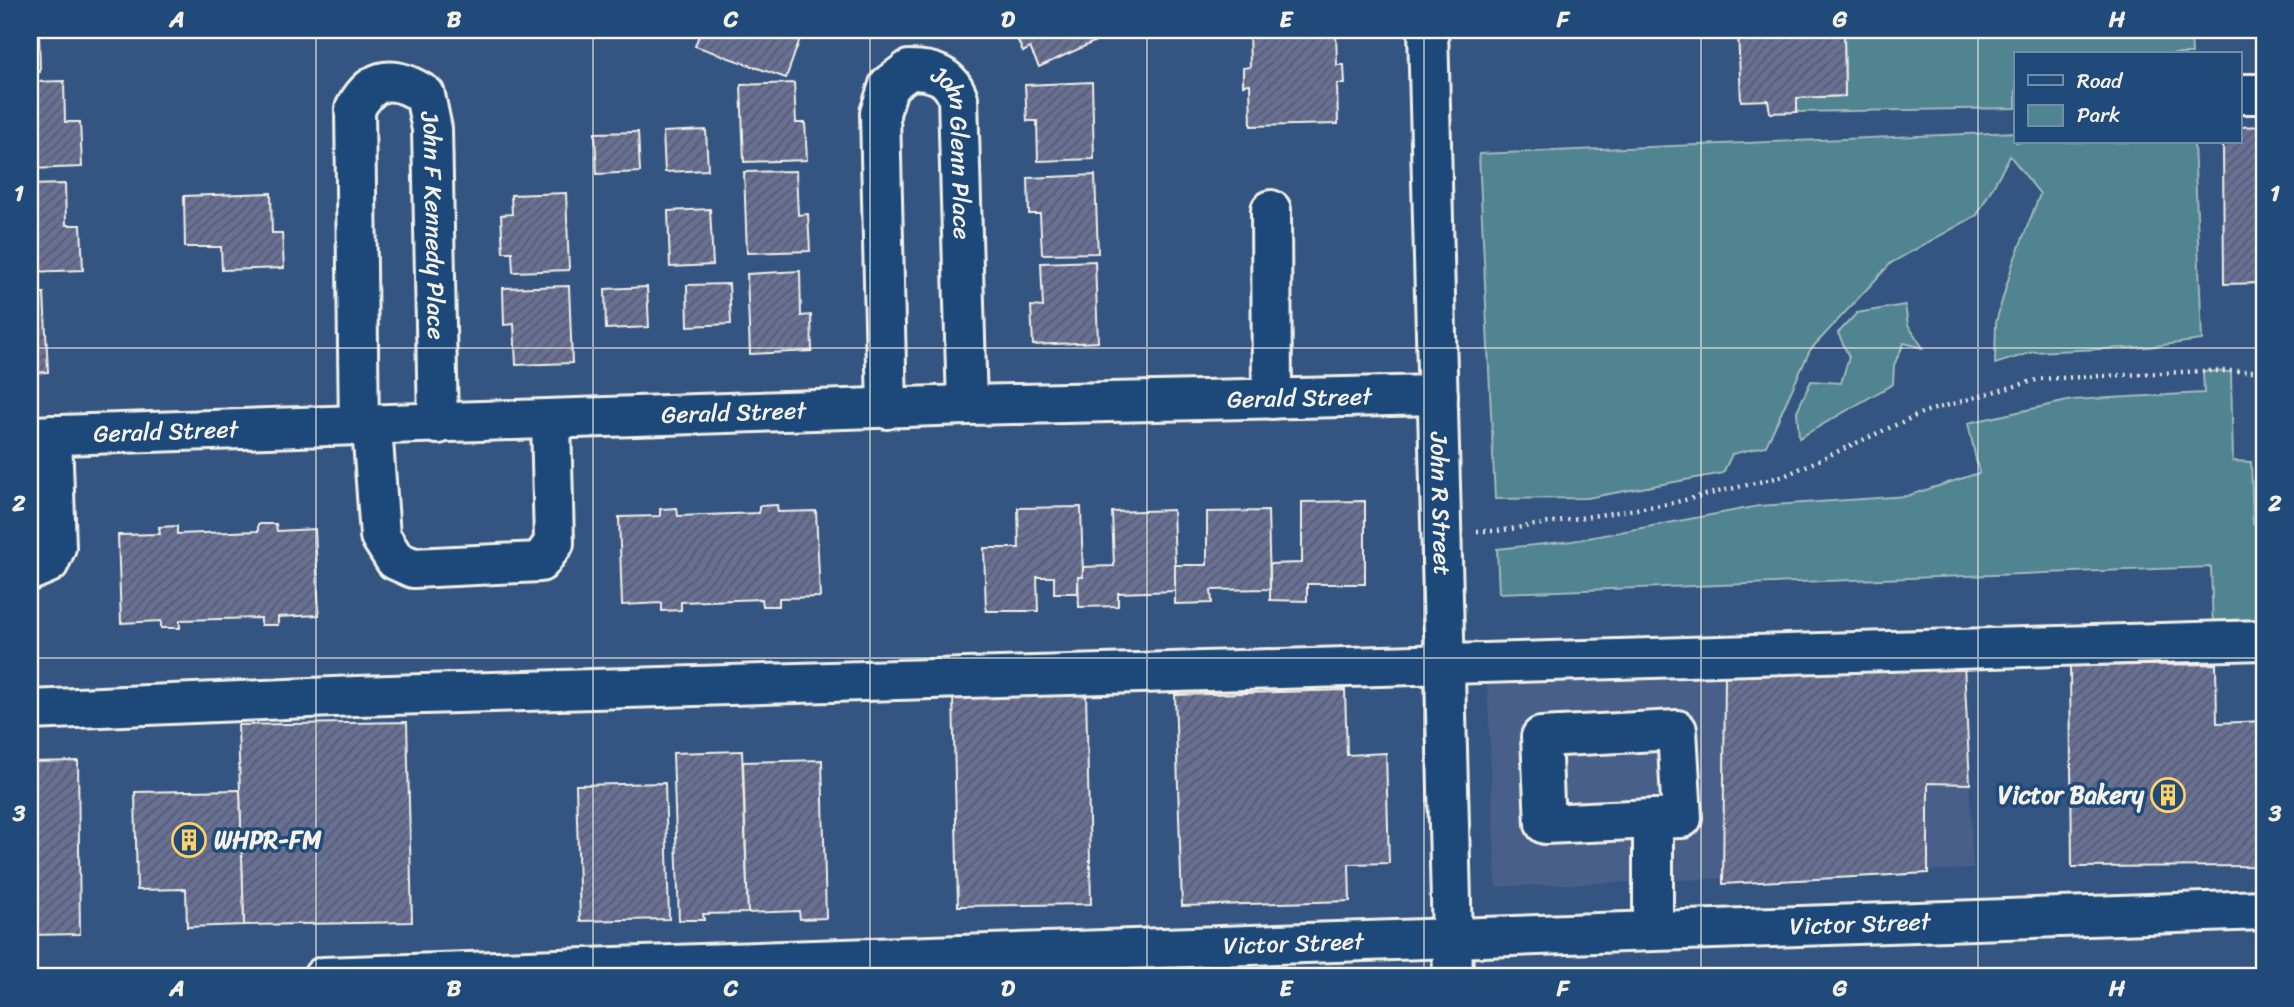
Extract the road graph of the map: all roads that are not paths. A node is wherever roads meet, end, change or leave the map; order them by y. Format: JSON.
{"nodes":[{"id":1,"x":1428,"y":30,"type":"edge"},
{"id":2,"x":2242,"y":94,"type":"edge"},
{"id":3,"x":2264,"y":94,"type":"edge"},
{"id":4,"x":1270,"y":210,"type":"dead end"},
{"id":5,"x":1438,"y":395,"type":"junction"},
{"id":6,"x":1272,"y":399,"type":"junction"},
{"id":7,"x":967,"y":405,"type":"junction"},
{"id":8,"x":887,"y":409,"type":"junction"},
{"id":9,"x":551,"y":420,"type":"junction"},
{"id":10,"x":438,"y":424,"type":"junction"},
{"id":11,"x":366,"y":427,"type":"junction"},
{"id":12,"x":41,"y":436,"type":"edge"},
{"id":13,"x":30,"y":571,"type":"edge"},
{"id":14,"x":2264,"y":640,"type":"edge"},
{"id":15,"x":1445,"y":664,"type":"junction"},
{"id":16,"x":30,"y":710,"type":"edge"},
{"id":17,"x":1653,"y":819,"type":"dead end"},
{"id":18,"x":2264,"y":910,"type":"edge"},
{"id":19,"x":1653,"y":930,"type":"junction"},
{"id":20,"x":1452,"y":937,"type":"junction"},
{"id":21,"x":1223,"y":961,"type":"edge"},
{"id":22,"x":323,"y":977,"type":"edge"},
{"id":23,"x":1453,"y":977,"type":"edge"}],
"edges":[{"from":1,"to":5,"type":"street","name":"John R Street"},
{"from":2,"to":3,"type":"street"},
{"from":4,"to":6,"type":"street"},
{"from":5,"to":6,"type":"street","name":"Gerald Street"},
{"from":5,"to":15,"type":"street","name":"John R Street"},
{"from":6,"to":7,"type":"street","name":"Gerald Street"},
{"from":7,"to":8,"type":"street","name":"Gerald Street"},
{"from":7,"to":8,"type":"street","name":"John Glenn Place"},
{"from":8,"to":9,"type":"street","name":"Gerald Street"},
{"from":9,"to":10,"type":"street","name":"Gerald Street"},
{"from":9,"to":11,"type":"street"},
{"from":10,"to":11,"type":"street","name":"Gerald Street"},
{"from":10,"to":11,"type":"street","name":"John F Kennedy Place"},
{"from":11,"to":12,"type":"street","name":"Gerald Street"},
{"from":12,"to":13,"type":"street"},
{"from":14,"to":15,"type":"street"},
{"from":15,"to":16,"type":"street"},
{"from":15,"to":20,"type":"street","name":"John R Street"},
{"from":17,"to":19,"type":"street"},
{"from":18,"to":19,"type":"street","name":"Victor Street"},
{"from":19,"to":20,"type":"street","name":"Victor Street"},
{"from":20,"to":21,"type":"street","name":"Victor Street"},
{"from":20,"to":23,"type":"street","name":"John R Street"},
{"from":21,"to":22,"type":"street","name":"Victor Street"}]}
